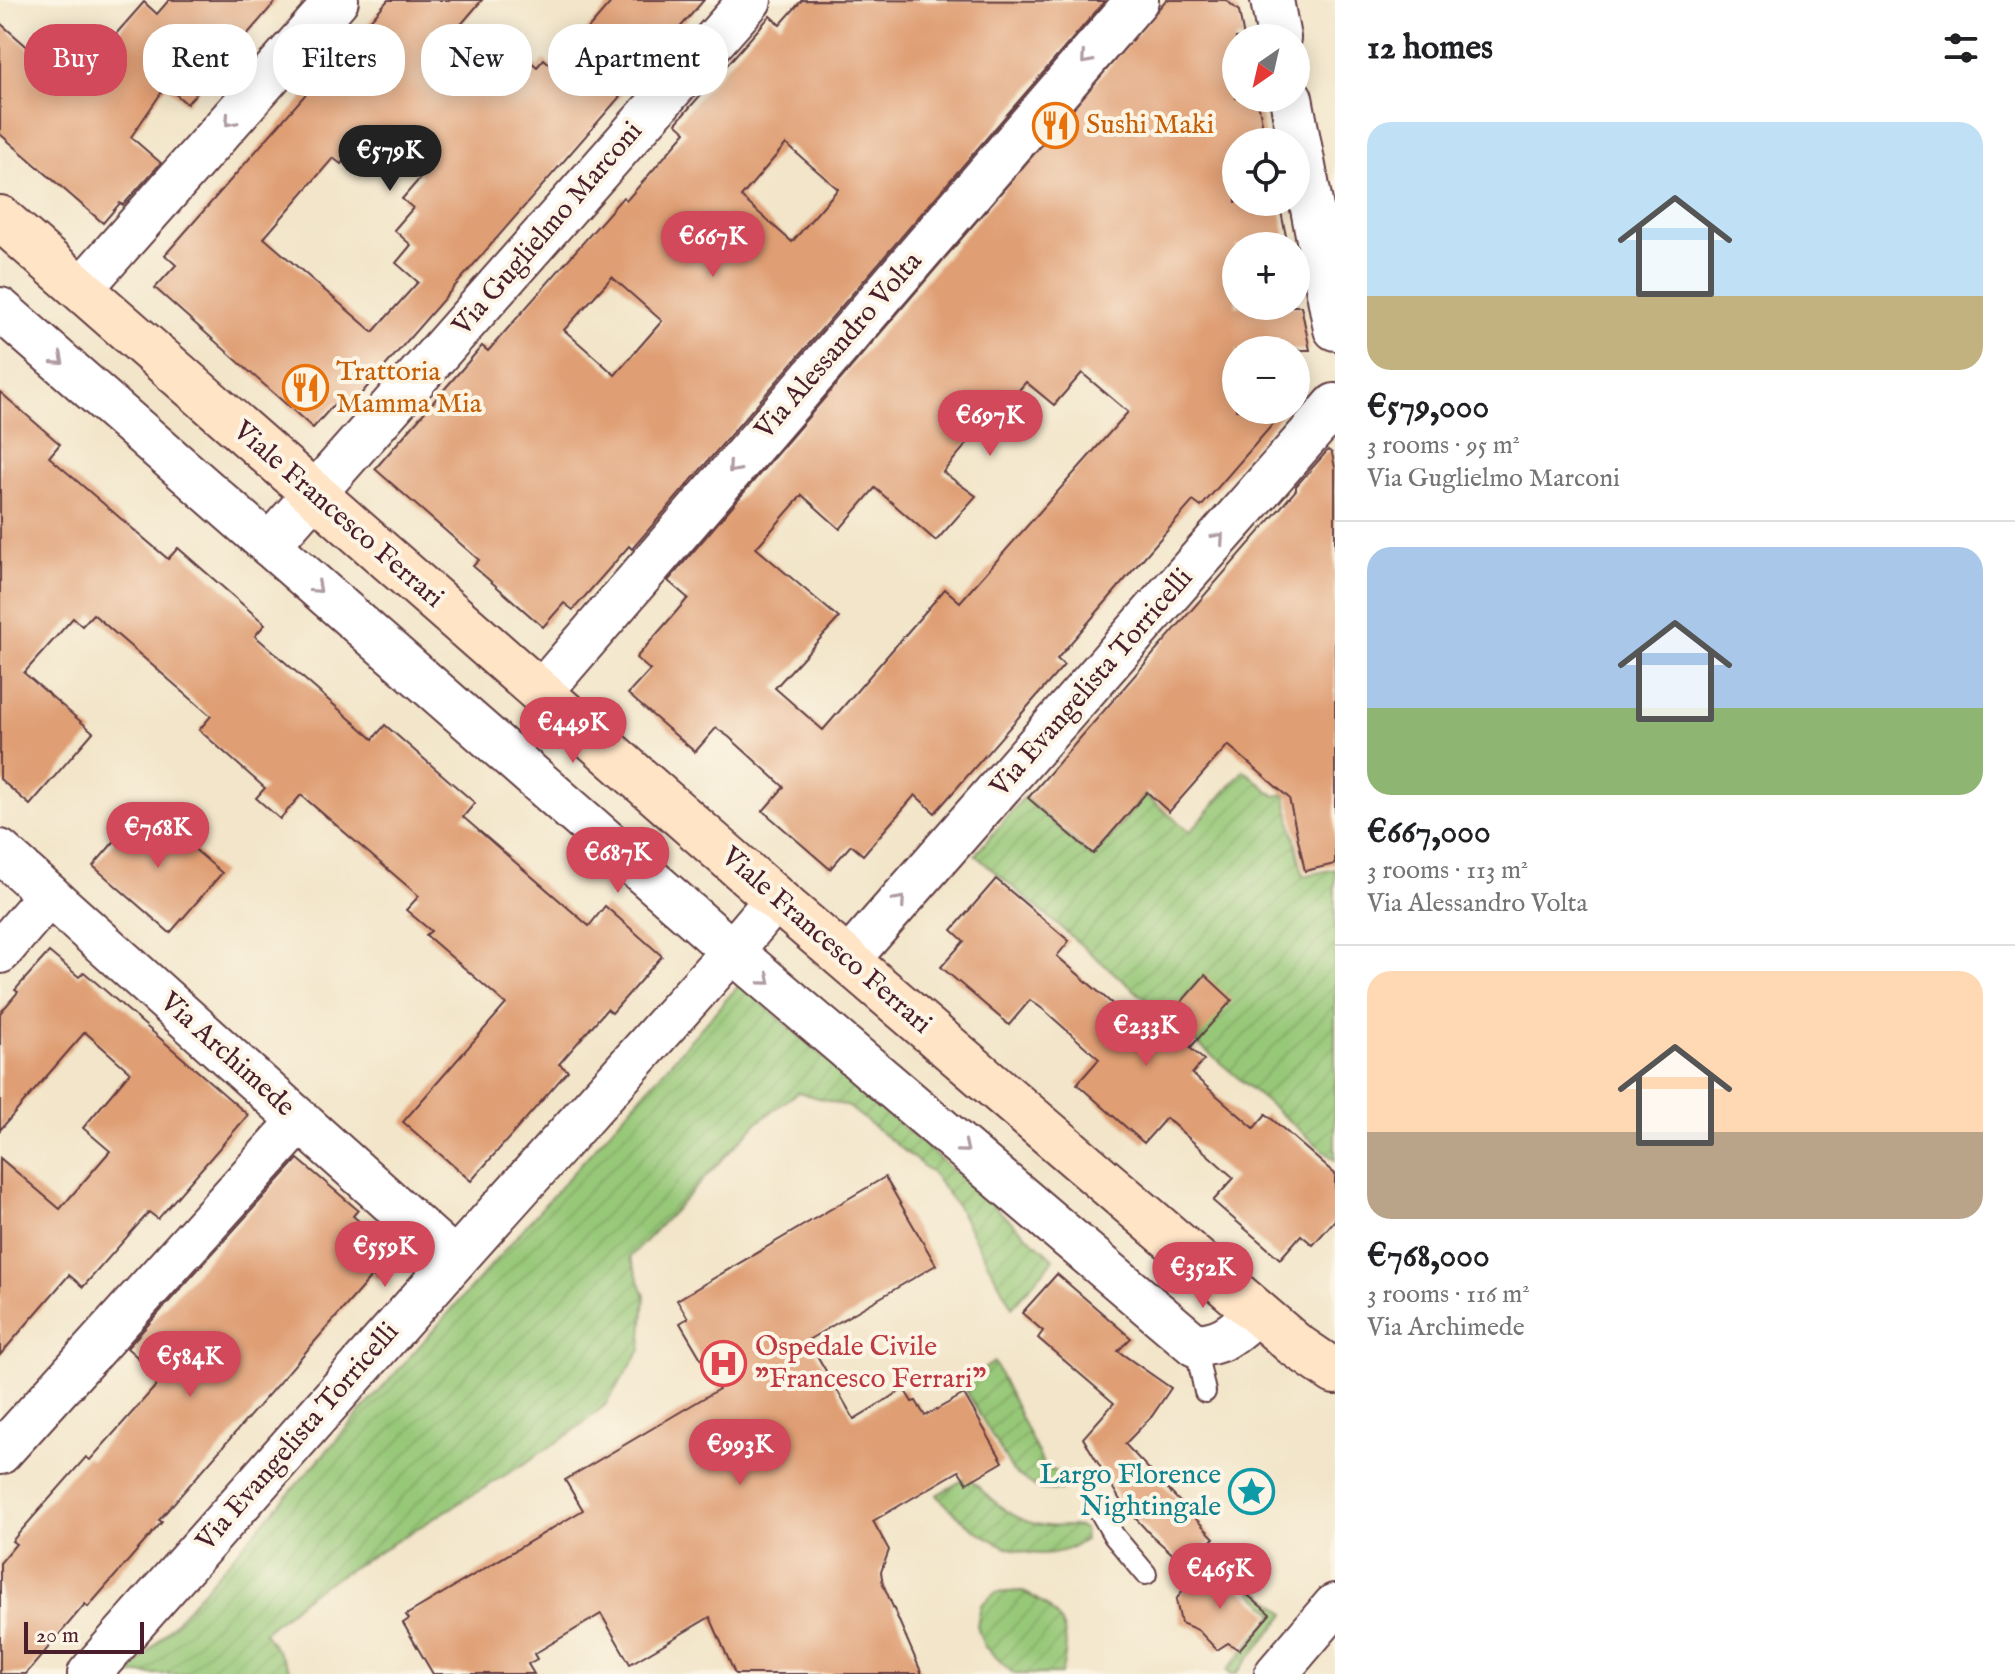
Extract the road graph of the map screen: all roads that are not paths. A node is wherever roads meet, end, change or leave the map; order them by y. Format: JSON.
{"nodes":[{"id":1,"x":337,"y":0,"type":"edge"},
{"id":2,"x":750,"y":0,"type":"edge"},
{"id":3,"x":1137,"y":0,"type":"edge"},
{"id":4,"x":1272,"y":0,"type":"edge"},
{"id":5,"x":1276,"y":24,"type":"edge"},
{"id":6,"x":1294,"y":112,"type":"edge"},
{"id":7,"x":0,"y":218,"type":"edge"},
{"id":8,"x":81,"y":289,"type":"junction"},
{"id":9,"x":0,"y":309,"type":"edge"},
{"id":10,"x":1335,"y":329,"type":"edge"},
{"id":11,"x":1335,"y":405,"type":"edge"},
{"id":12,"x":314,"y":495,"type":"junction"},
{"id":13,"x":269,"y":545,"type":"junction"},
{"id":14,"x":541,"y":692,"type":"junction"},
{"id":15,"x":0,"y":851,"type":"edge"},
{"id":16,"x":49,"y":895,"type":"junction"},
{"id":17,"x":776,"y":899,"type":"junction"},
{"id":18,"x":732,"y":951,"type":"junction"},
{"id":19,"x":0,"y":952,"type":"edge"},
{"id":20,"x":848,"y":960,"type":"junction"},
{"id":21,"x":300,"y":1121,"type":"junction"},
{"id":22,"x":455,"y":1260,"type":"junction"},
{"id":23,"x":1257,"y":1312,"type":"junction"},
{"id":24,"x":1195,"y":1345,"type":"junction"},
{"id":25,"x":1335,"y":1372,"type":"edge"},
{"id":26,"x":1205,"y":1392,"type":"dead end"},
{"id":27,"x":0,"y":1453,"type":"edge"},
{"id":28,"x":1098,"y":1508,"type":"dead end"},
{"id":29,"x":1146,"y":1574,"type":"dead end"},
{"id":30,"x":1335,"y":1605,"type":"edge"},
{"id":31,"x":89,"y":1674,"type":"edge"},
{"id":32,"x":1276,"y":1674,"type":"edge"}],
"edges":[{"from":1,"to":8,"type":"street","one_way":true},
{"from":2,"to":12,"type":"street","name":"Via Guglielmo Marconi"},
{"from":3,"to":14,"type":"street","name":"Via Alessandro Volta","one_way":true},
{"from":4,"to":5,"type":"street"},
{"from":6,"to":10,"type":"street"},
{"from":7,"to":8,"type":"street","name":"Viale Francesco Ferrari"},
{"from":8,"to":12,"type":"street","name":"Viale Francesco Ferrari"},
{"from":9,"to":13,"type":"street","one_way":true},
{"from":20,"to":11,"type":"street","name":"Via Evangelista Torricelli","one_way":true},
{"from":12,"to":13,"type":"street","name":"Via Guglielmo Marconi"},
{"from":12,"to":14,"type":"street","name":"Viale Francesco Ferrari"},
{"from":13,"to":18,"type":"street","one_way":true},
{"from":14,"to":17,"type":"street","name":"Viale Francesco Ferrari"},
{"from":15,"to":16,"type":"street","name":"Via Archimede"},
{"from":16,"to":19,"type":"street"},
{"from":16,"to":21,"type":"street","name":"Via Archimede"},
{"from":17,"to":18,"type":"street","name":"Via Evangelista Torricelli"},
{"from":17,"to":20,"type":"street","name":"Viale Francesco Ferrari"},
{"from":18,"to":22,"type":"street","name":"Via Evangelista Torricelli"},
{"from":18,"to":24,"type":"street","one_way":true},
{"from":20,"to":23,"type":"street","name":"Viale Francesco Ferrari"},
{"from":21,"to":22,"type":"street","name":"Via Archimede"},
{"from":21,"to":27,"type":"street"},
{"from":22,"to":31,"type":"street","name":"Via Evangelista Torricelli"},
{"from":23,"to":24,"type":"street"},
{"from":23,"to":25,"type":"street","name":"Viale Francesco Ferrari"},
{"from":24,"to":26,"type":"lane"},
{"from":28,"to":29,"type":"lane"},
{"from":30,"to":32,"type":"street"}]}
